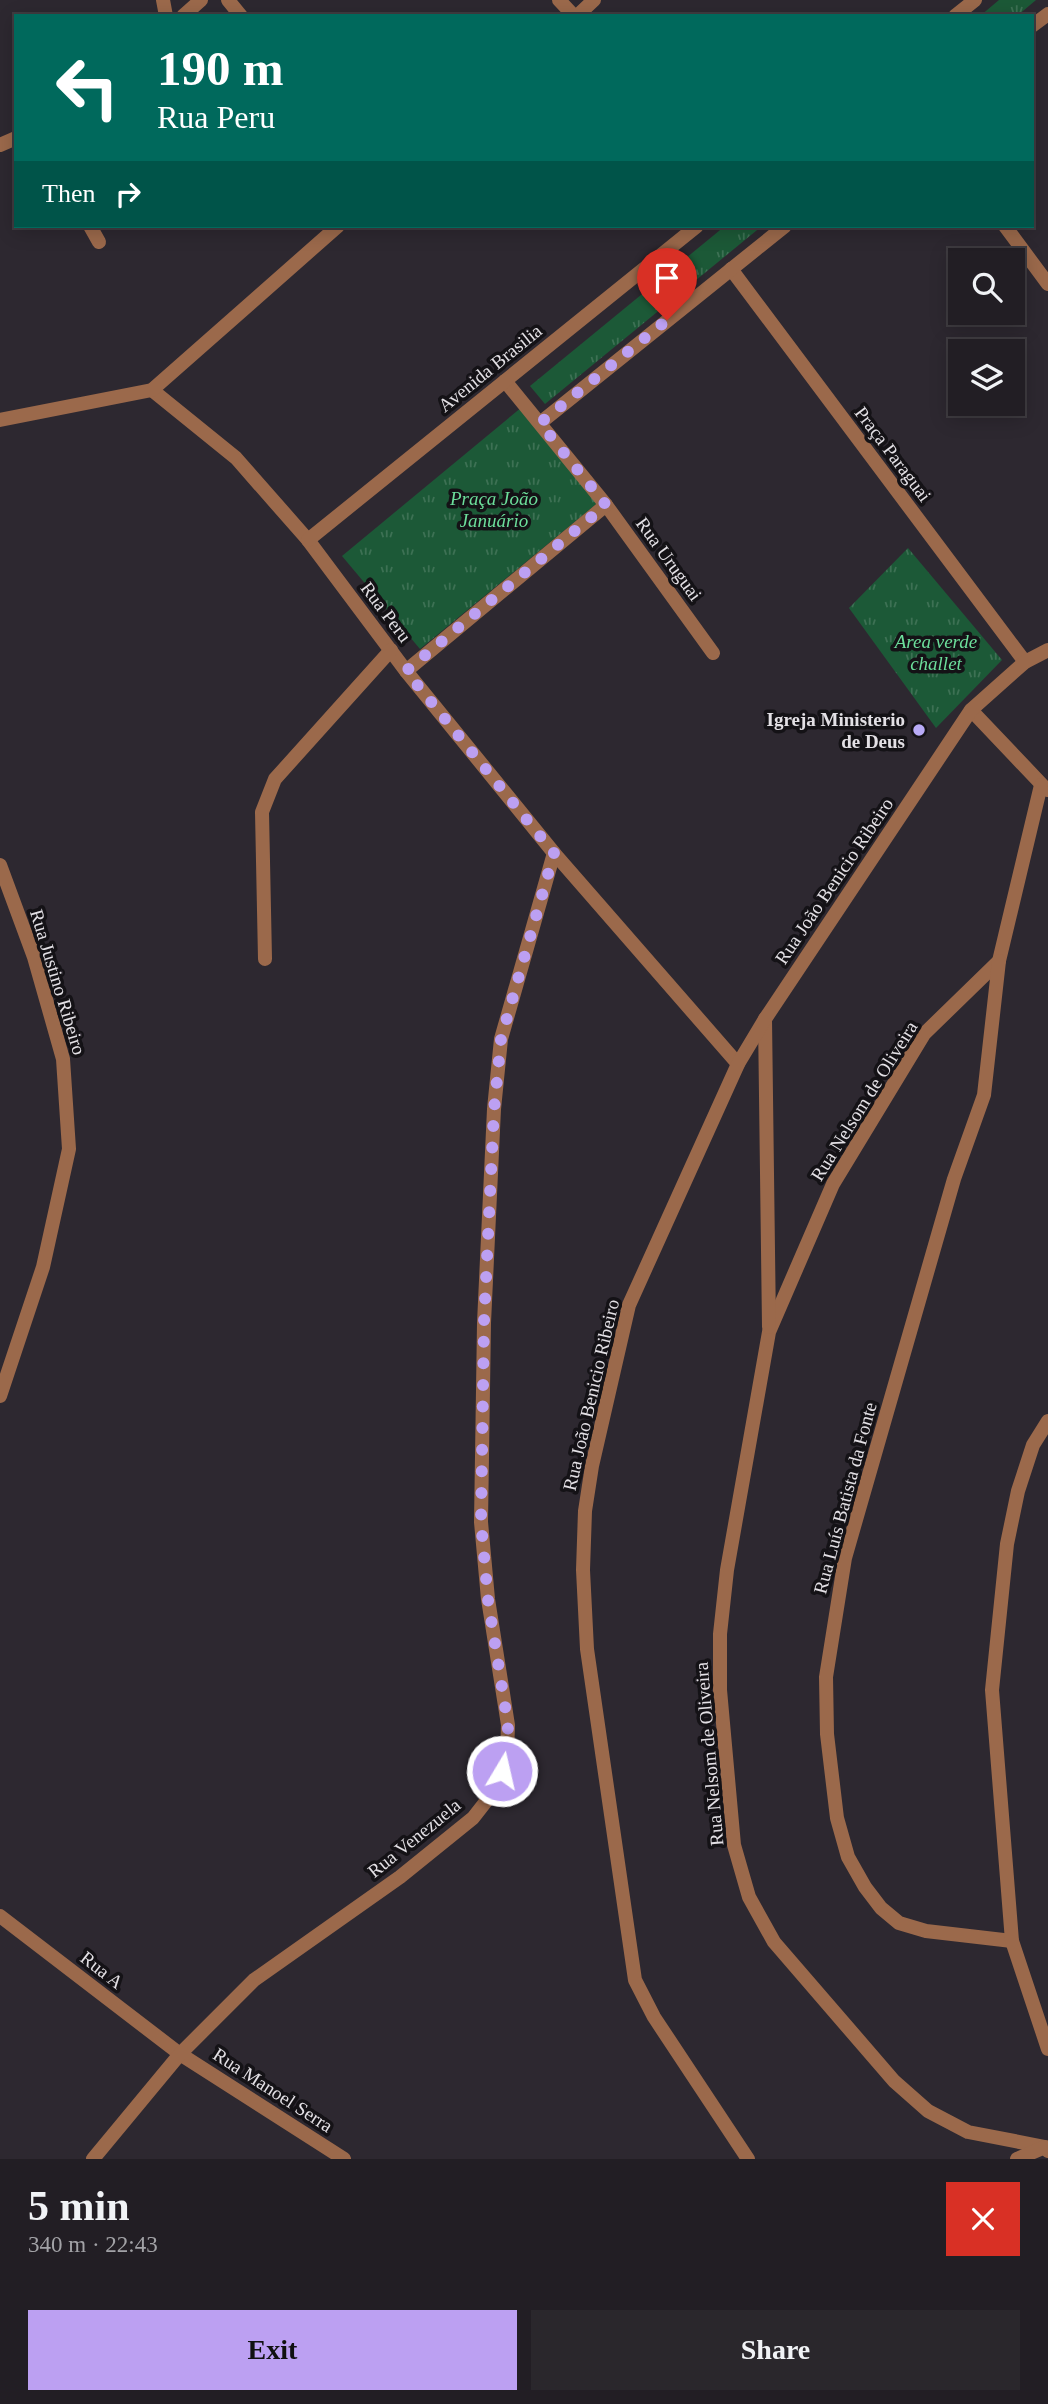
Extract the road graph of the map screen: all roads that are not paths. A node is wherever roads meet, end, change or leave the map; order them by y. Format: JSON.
{"nodes":[{"id":1,"x":201,"y":0,"type":"edge"},
{"id":2,"x":228,"y":0,"type":"edge"},
{"id":3,"x":559,"y":0,"type":"edge"},
{"id":4,"x":594,"y":0,"type":"edge"},
{"id":5,"x":975,"y":0,"type":"edge"},
{"id":6,"x":185,"y":14,"type":"edge"},
{"id":7,"x":239,"y":14,"type":"edge"},
{"id":8,"x":573,"y":14,"type":"edge"},
{"id":9,"x":577,"y":14,"type":"edge"},
{"id":10,"x":958,"y":14,"type":"edge"},
{"id":11,"x":91,"y":228,"type":"edge"},
{"id":12,"x":336,"y":228,"type":"edge"},
{"id":13,"x":695,"y":228,"type":"edge"},
{"id":14,"x":782,"y":228,"type":"edge"},
{"id":15,"x":1006,"y":228,"type":"edge"},
{"id":16,"x":99,"y":242,"type":"dead end"},
{"id":17,"x":731,"y":269,"type":"junction"},
{"id":18,"x":1048,"y":284,"type":"edge"},
{"id":19,"x":505,"y":381,"type":"junction"},
{"id":20,"x":152,"y":390,"type":"junction"},
{"id":21,"x":0,"y":420,"type":"edge"},
{"id":22,"x":540,"y":423,"type":"junction"},
{"id":23,"x":606,"y":505,"type":"junction"},
{"id":24,"x":308,"y":540,"type":"junction"},
{"id":25,"x":391,"y":650,"type":"junction"},
{"id":26,"x":1048,"y":650,"type":"edge"},
{"id":27,"x":713,"y":653,"type":"dead end"},
{"id":28,"x":1025,"y":662,"type":"junction"},
{"id":29,"x":406,"y":671,"type":"junction"},
{"id":30,"x":971,"y":710,"type":"junction"},
{"id":31,"x":1045,"y":788,"type":"edge"},
{"id":32,"x":554,"y":853,"type":"junction"},
{"id":33,"x":0,"y":865,"type":"edge"},
{"id":34,"x":265,"y":959,"type":"dead end"},
{"id":35,"x":999,"y":961,"type":"junction"},
{"id":36,"x":765,"y":1019,"type":"junction"},
{"id":37,"x":738,"y":1065,"type":"junction"},
{"id":38,"x":769,"y":1332,"type":"junction"},
{"id":39,"x":0,"y":1396,"type":"edge"},
{"id":40,"x":1048,"y":1421,"type":"edge"},
{"id":41,"x":0,"y":1916,"type":"edge"},
{"id":42,"x":1012,"y":1941,"type":"junction"},
{"id":43,"x":1048,"y":2049,"type":"edge"},
{"id":44,"x":180,"y":2054,"type":"junction"},
{"id":45,"x":1047,"y":2148,"type":"edge"},
{"id":46,"x":93,"y":2159,"type":"edge"},
{"id":47,"x":344,"y":2159,"type":"edge"},
{"id":48,"x":748,"y":2159,"type":"edge"},
{"id":49,"x":1017,"y":2159,"type":"edge"}],
"edges":[{"from":1,"to":6,"type":"street"},
{"from":2,"to":7,"type":"street"},
{"from":3,"to":8,"type":"street"},
{"from":4,"to":9,"type":"street"},
{"from":5,"to":10,"type":"street"},
{"from":11,"to":16,"type":"street"},
{"from":12,"to":20,"type":"street"},
{"from":13,"to":19,"type":"street","name":"Avenida Brasilia"},
{"from":14,"to":17,"type":"street"},
{"from":15,"to":18,"type":"street"},
{"from":17,"to":22,"type":"street"},
{"from":17,"to":28,"type":"street","name":"Praça Paraguai"},
{"from":19,"to":22,"type":"street","name":"Rua Uruguai"},
{"from":19,"to":24,"type":"street","name":"Avenida Brasilia"},
{"from":20,"to":21,"type":"street"},
{"from":20,"to":24,"type":"street","name":"Rua Peru"},
{"from":22,"to":23,"type":"street","name":"Rua Uruguai"},
{"from":23,"to":27,"type":"street","name":"Rua Uruguai"},
{"from":23,"to":29,"type":"street"},
{"from":24,"to":25,"type":"street","name":"Rua Peru"},
{"from":25,"to":29,"type":"street","name":"Rua Peru"},
{"from":25,"to":34,"type":"street"},
{"from":26,"to":28,"type":"street","name":"Rua João Benicio Ribeiro"},
{"from":28,"to":30,"type":"street","name":"Rua João Benicio Ribeiro"},
{"from":29,"to":32,"type":"street","name":"Rua Peru"},
{"from":30,"to":31,"type":"street"},
{"from":30,"to":36,"type":"street","name":"Rua João Benicio Ribeiro"},
{"from":31,"to":35,"type":"street"},
{"from":32,"to":37,"type":"street","name":"Rua Peru"},
{"from":32,"to":44,"type":"street","name":"Rua Venezuela"},
{"from":33,"to":39,"type":"street","name":"Rua Justino Ribeiro"},
{"from":35,"to":38,"type":"street","name":"Rua Nelsom de Oliveira"},
{"from":35,"to":42,"type":"street","name":"Rua Luís Batista da Fonte"},
{"from":36,"to":37,"type":"street","name":"Rua João Benicio Ribeiro"},
{"from":36,"to":38,"type":"street","name":"Rua Nelsom de Oliveira"},
{"from":37,"to":48,"type":"street","name":"Rua João Benicio Ribeiro"},
{"from":38,"to":45,"type":"street","name":"Rua Nelsom de Oliveira"},
{"from":40,"to":42,"type":"street"},
{"from":41,"to":44,"type":"street","name":"Rua A"},
{"from":42,"to":43,"type":"street"},
{"from":44,"to":46,"type":"street","name":"Rua Venezuela"},
{"from":44,"to":47,"type":"street","name":"Rua Manoel Serra"},
{"from":45,"to":49,"type":"street"}]}
